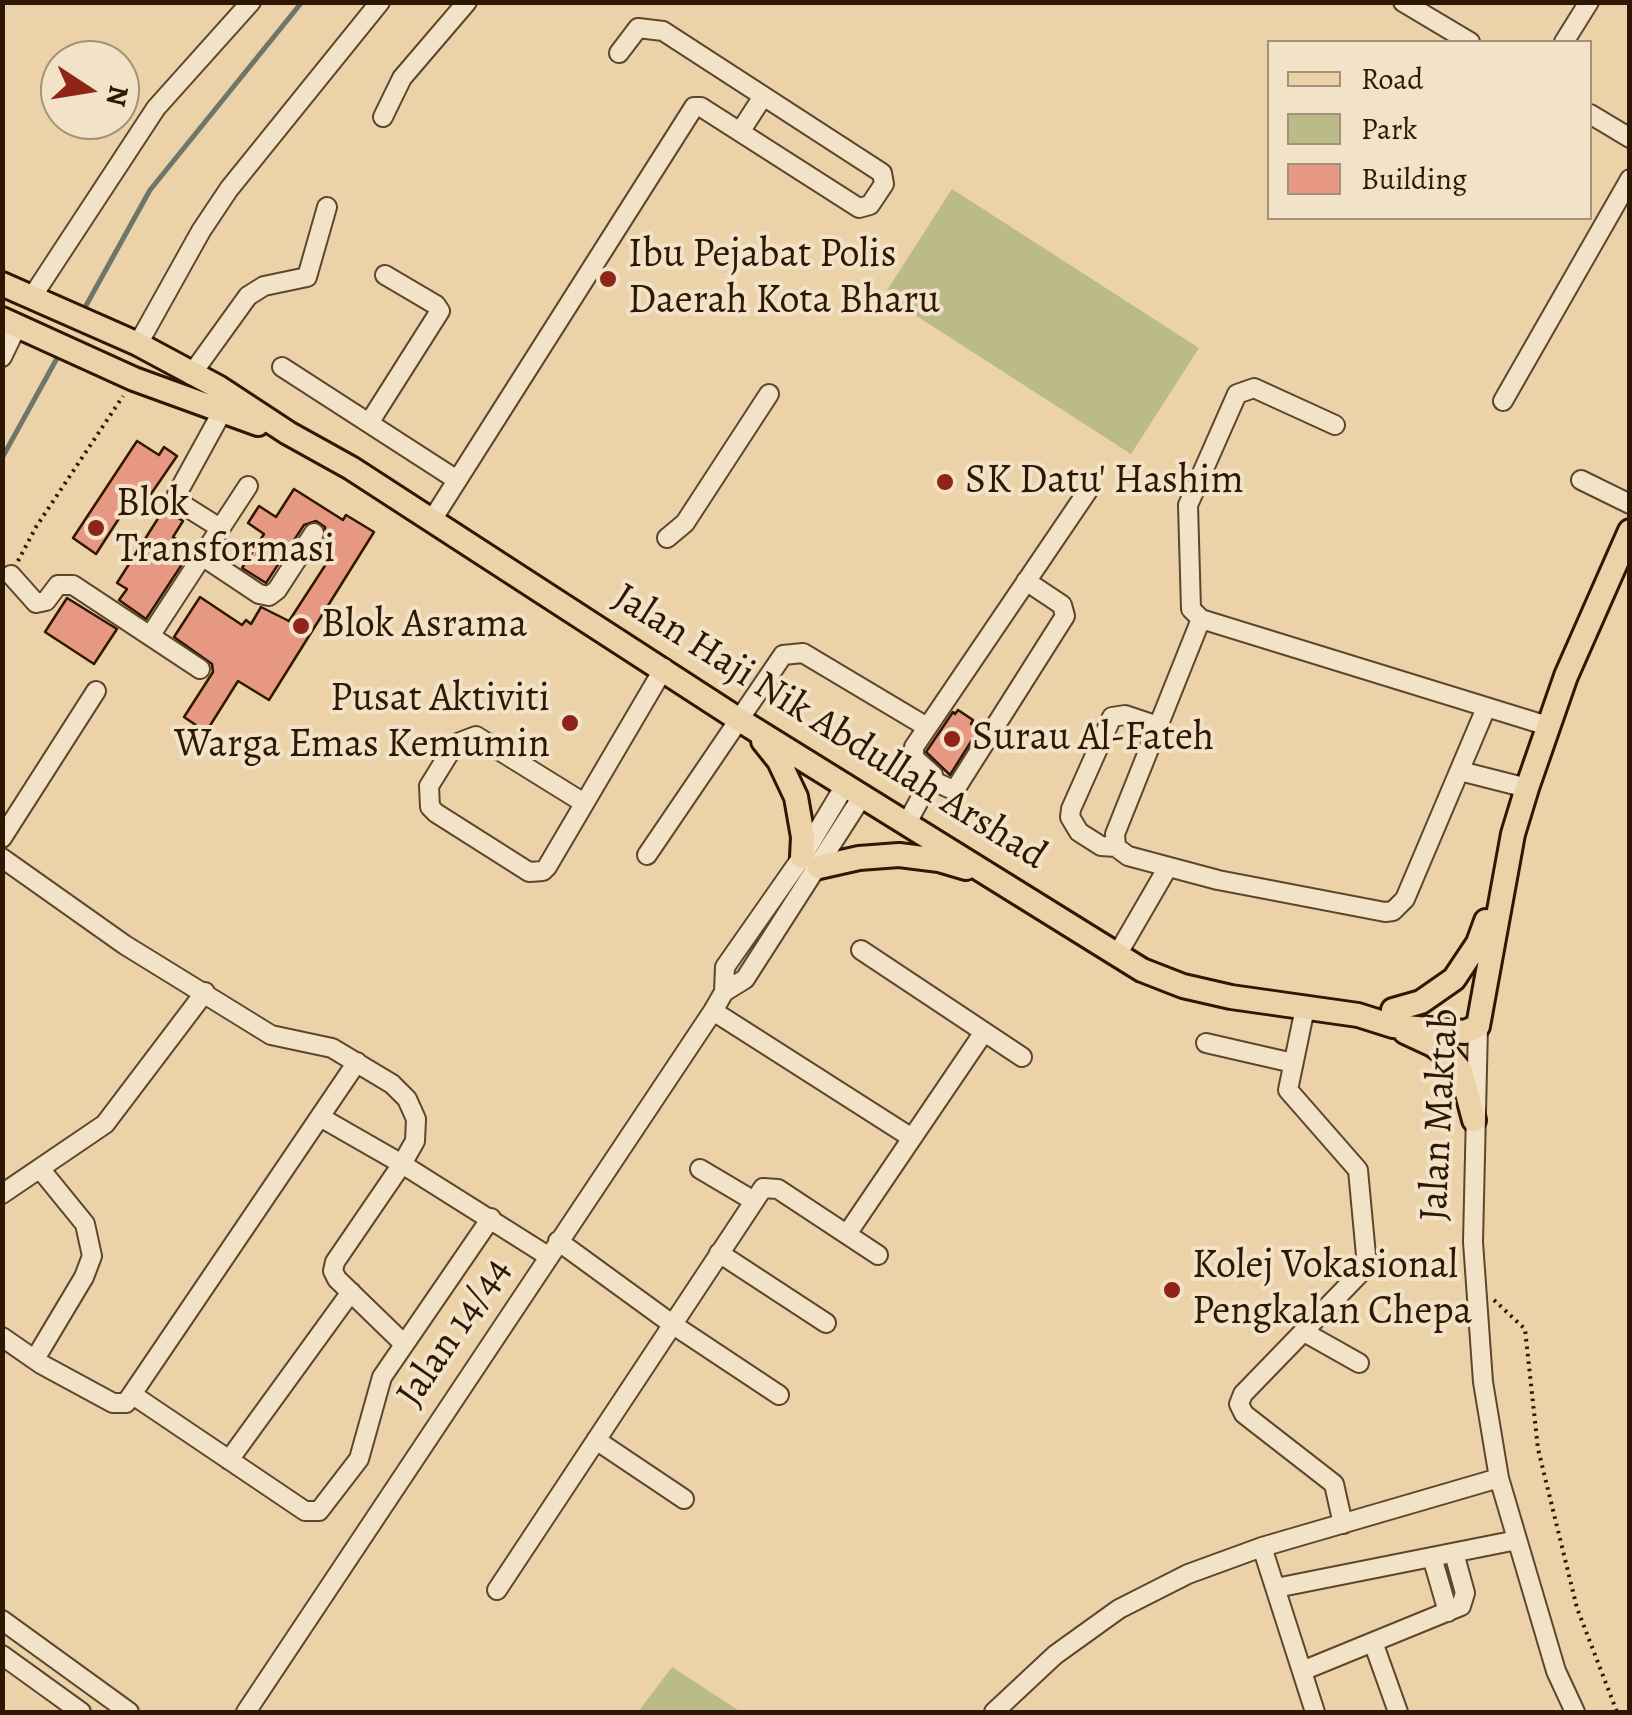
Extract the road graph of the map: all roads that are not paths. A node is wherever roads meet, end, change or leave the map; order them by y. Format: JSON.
{"nodes":[{"id":1,"x":251,"y":2,"type":"edge"},
{"id":2,"x":380,"y":2,"type":"edge"},
{"id":3,"x":467,"y":2,"type":"edge"},
{"id":4,"x":1589,"y":2,"type":"edge"},
{"id":5,"x":1411,"y":4,"type":"edge"},
{"id":6,"x":1467,"y":40,"type":"edge"},
{"id":7,"x":1565,"y":40,"type":"edge"},
{"id":8,"x":619,"y":54,"type":"dead end"},
{"id":9,"x":762,"y":98,"type":"junction"},
{"id":10,"x":1592,"y":115,"type":"edge"},
{"id":11,"x":382,"y":117,"type":"dead end"},
{"id":12,"x":740,"y":132,"type":"junction"},
{"id":13,"x":1630,"y":138,"type":"edge"},
{"id":14,"x":1630,"y":179,"type":"edge"},
{"id":15,"x":327,"y":207,"type":"dead end"},
{"id":16,"x":385,"y":275,"type":"dead end"},
{"id":17,"x":2,"y":284,"type":"edge"},
{"id":18,"x":32,"y":296,"type":"junction"},
{"id":19,"x":10,"y":322,"type":"edge"},
{"id":20,"x":132,"y":341,"type":"junction"},
{"id":21,"x":2,"y":357,"type":"edge"},
{"id":22,"x":282,"y":366,"type":"dead end"},
{"id":23,"x":191,"y":375,"type":"junction"},
{"id":24,"x":769,"y":394,"type":"dead end"},
{"id":25,"x":1503,"y":401,"type":"dead end"},
{"id":26,"x":222,"y":412,"type":"junction"},
{"id":27,"x":370,"y":423,"type":"junction"},
{"id":28,"x":1335,"y":425,"type":"dead end"},
{"id":29,"x":288,"y":433,"type":"junction"},
{"id":30,"x":457,"y":480,"type":"junction"},
{"id":31,"x":1581,"y":480,"type":"dead end"},
{"id":32,"x":248,"y":486,"type":"dead end"},
{"id":33,"x":1088,"y":489,"type":"dead end"},
{"id":34,"x":1630,"y":504,"type":"edge"},
{"id":35,"x":432,"y":520,"type":"junction"},
{"id":36,"x":220,"y":528,"type":"junction"},
{"id":37,"x":1630,"y":530,"type":"edge"},
{"id":38,"x":314,"y":533,"type":"dead end"},
{"id":39,"x":667,"y":538,"type":"dead end"},
{"id":40,"x":202,"y":556,"type":"junction"},
{"id":41,"x":11,"y":575,"type":"road end"},
{"id":42,"x":1026,"y":582,"type":"junction"},
{"id":43,"x":1201,"y":619,"type":"junction"},
{"id":44,"x":150,"y":636,"type":"junction"},
{"id":45,"x":664,"y":668,"type":"junction"},
{"id":46,"x":200,"y":669,"type":"dead end"},
{"id":47,"x":96,"y":691,"type":"dead end"},
{"id":48,"x":1486,"y":708,"type":"junction"},
{"id":49,"x":738,"y":719,"type":"junction"},
{"id":50,"x":1158,"y":726,"type":"junction"},
{"id":51,"x":1548,"y":726,"type":"junction"},
{"id":52,"x":927,"y":728,"type":"junction"},
{"id":53,"x":1460,"y":771,"type":"junction"},
{"id":54,"x":931,"y":780,"type":"junction"},
{"id":55,"x":1527,"y":788,"type":"junction"},
{"id":56,"x":854,"y":789,"type":"junction"},
{"id":57,"x":584,"y":803,"type":"junction"},
{"id":58,"x":907,"y":823,"type":"junction"},
{"id":59,"x":1514,"y":834,"type":"junction"},
{"id":60,"x":2,"y":838,"type":"edge"},
{"id":61,"x":1116,"y":847,"type":"junction"},
{"id":62,"x":647,"y":856,"type":"dead end"},
{"id":63,"x":2,"y":858,"type":"edge"},
{"id":64,"x":810,"y":862,"type":"junction"},
{"id":65,"x":1168,"y":867,"type":"junction"},
{"id":66,"x":1014,"y":890,"type":"junction"},
{"id":67,"x":861,"y":950,"type":"dead end"},
{"id":68,"x":1117,"y":955,"type":"junction"},
{"id":69,"x":206,"y":992,"type":"junction"},
{"id":70,"x":1305,"y":1008,"type":"junction"},
{"id":71,"x":712,"y":1011,"type":"junction"},
{"id":72,"x":1393,"y":1018,"type":"junction"},
{"id":73,"x":1478,"y":1026,"type":"junction"},
{"id":74,"x":984,"y":1032,"type":"junction"},
{"id":75,"x":1206,"y":1043,"type":"dead end"},
{"id":76,"x":1022,"y":1057,"type":"dead end"},
{"id":77,"x":357,"y":1062,"type":"junction"},
{"id":78,"x":1294,"y":1062,"type":"junction"},
{"id":79,"x":320,"y":1117,"type":"junction"},
{"id":80,"x":1474,"y":1120,"type":"junction"},
{"id":81,"x":912,"y":1138,"type":"junction"},
{"id":82,"x":402,"y":1164,"type":"junction"},
{"id":83,"x":700,"y":1169,"type":"dead end"},
{"id":84,"x":41,"y":1170,"type":"junction"},
{"id":85,"x":2,"y":1194,"type":"edge"},
{"id":86,"x":754,"y":1201,"type":"junction"},
{"id":87,"x":490,"y":1218,"type":"junction"},
{"id":88,"x":846,"y":1234,"type":"junction"},
{"id":89,"x":553,"y":1249,"type":"junction"},
{"id":90,"x":719,"y":1252,"type":"junction"},
{"id":91,"x":878,"y":1255,"type":"dead end"},
{"id":92,"x":352,"y":1292,"type":"junction"},
{"id":93,"x":826,"y":1323,"type":"dead end"},
{"id":94,"x":672,"y":1324,"type":"junction"},
{"id":95,"x":1304,"y":1332,"type":"junction"},
{"id":96,"x":2,"y":1337,"type":"edge"},
{"id":97,"x":404,"y":1344,"type":"junction"},
{"id":98,"x":34,"y":1359,"type":"junction"},
{"id":99,"x":1358,"y":1363,"type":"dead end"},
{"id":100,"x":133,"y":1394,"type":"junction"},
{"id":101,"x":779,"y":1394,"type":"dead end"},
{"id":102,"x":596,"y":1440,"type":"junction"},
{"id":103,"x":229,"y":1460,"type":"junction"},
{"id":104,"x":1499,"y":1478,"type":"junction"},
{"id":105,"x":684,"y":1499,"type":"dead end"},
{"id":106,"x":1343,"y":1524,"type":"junction"},
{"id":107,"x":1518,"y":1540,"type":"junction"},
{"id":108,"x":1262,"y":1547,"type":"junction"},
{"id":109,"x":1454,"y":1553,"type":"junction"},
{"id":110,"x":1432,"y":1557,"type":"junction"},
{"id":111,"x":1276,"y":1588,"type":"junction"},
{"id":112,"x":497,"y":1590,"type":"dead end"},
{"id":113,"x":1448,"y":1612,"type":"junction"},
{"id":114,"x":2,"y":1620,"type":"edge"},
{"id":115,"x":1373,"y":1642,"type":"junction"},
{"id":116,"x":2,"y":1656,"type":"edge"},
{"id":117,"x":1302,"y":1671,"type":"junction"},
{"id":118,"x":81,"y":1712,"type":"edge"},
{"id":119,"x":130,"y":1712,"type":"edge"},
{"id":120,"x":246,"y":1712,"type":"edge"},
{"id":121,"x":994,"y":1712,"type":"edge"},
{"id":122,"x":1315,"y":1712,"type":"edge"},
{"id":123,"x":1398,"y":1712,"type":"edge"},
{"id":124,"x":1575,"y":1712,"type":"edge"}],
"edges":[{"from":1,"to":18,"type":"street"},
{"from":2,"to":20,"type":"street"},
{"from":3,"to":11,"type":"street"},
{"from":4,"to":7,"type":"street"},
{"from":5,"to":6,"type":"street"},
{"from":8,"to":9,"type":"street"},
{"from":9,"to":12,"type":"street"},
{"from":9,"to":12,"type":"street"},
{"from":10,"to":13,"type":"street"},
{"from":12,"to":30,"type":"street"},
{"from":14,"to":25,"type":"street"},
{"from":15,"to":23,"type":"street"},
{"from":16,"to":27,"type":"street"},
{"from":17,"to":18,"type":"main road","name":"Jalan Haji Nik Abdullah Arshad"},
{"from":18,"to":20,"type":"main road","name":"Jalan Haji Nik Abdullah Arshad"},
{"from":19,"to":21,"type":"street"},
{"from":19,"to":26,"type":"main road","name":"Jalan Haji Nik Abdullah Arshad"},
{"from":20,"to":23,"type":"main road","name":"Jalan Haji Nik Abdullah Arshad"},
{"from":22,"to":27,"type":"street"},
{"from":23,"to":29,"type":"main road","name":"Jalan Haji Nik Abdullah Arshad"},
{"from":24,"to":39,"type":"street"},
{"from":26,"to":29,"type":"main road","name":"Jalan Haji Nik Abdullah Arshad"},
{"from":26,"to":36,"type":"street"},
{"from":27,"to":30,"type":"street"},
{"from":28,"to":43,"type":"street"},
{"from":29,"to":35,"type":"main road","name":"Jalan Haji Nik Abdullah Arshad"},
{"from":30,"to":35,"type":"street"},
{"from":31,"to":34,"type":"street"},
{"from":32,"to":36,"type":"street"},
{"from":33,"to":42,"type":"street"},
{"from":35,"to":45,"type":"main road","name":"Jalan Haji Nik Abdullah Arshad"},
{"from":36,"to":40,"type":"street"},
{"from":37,"to":51,"type":"main road","name":"Jalan Maktab"},
{"from":38,"to":40,"type":"street"},
{"from":40,"to":44,"type":"street"},
{"from":41,"to":44,"type":"street"},
{"from":42,"to":52,"type":"street"},
{"from":42,"to":54,"type":"street"},
{"from":43,"to":48,"type":"street"},
{"from":43,"to":50,"type":"street"},
{"from":44,"to":46,"type":"street"},
{"from":45,"to":49,"type":"main road","name":"Jalan Haji Nik Abdullah Arshad"},
{"from":45,"to":57,"type":"street"},
{"from":47,"to":60,"type":"street"},
{"from":48,"to":51,"type":"street"},
{"from":48,"to":53,"type":"street"},
{"from":49,"to":52,"type":"street"},
{"from":49,"to":56,"type":"main road","name":"Jalan Haji Nik Abdullah Arshad"},
{"from":49,"to":62,"type":"street"},
{"from":49,"to":64,"type":"main road"},
{"from":50,"to":61,"type":"street"},
{"from":50,"to":61,"type":"street"},
{"from":51,"to":55,"type":"main road","name":"Jalan Maktab"},
{"from":52,"to":54,"type":"street"},
{"from":53,"to":55,"type":"street"},
{"from":53,"to":65,"type":"street"},
{"from":54,"to":58,"type":"street"},
{"from":55,"to":59,"type":"main road","name":"Jalan Maktab"},
{"from":56,"to":58,"type":"main road","name":"Jalan Haji Nik Abdullah Arshad"},
{"from":56,"to":64,"type":"street","name":"Jalan 14/44"},
{"from":57,"to":57,"type":"street"},
{"from":58,"to":66,"type":"main road","name":"Jalan Haji Nik Abdullah Arshad"},
{"from":59,"to":72,"type":"main road"},
{"from":59,"to":73,"type":"main road","name":"Jalan Maktab"},
{"from":61,"to":65,"type":"street"},
{"from":63,"to":69,"type":"street"},
{"from":64,"to":66,"type":"main road"},
{"from":64,"to":71,"type":"street","name":"Jalan 14/44"},
{"from":65,"to":68,"type":"street"},
{"from":66,"to":68,"type":"main road","name":"Jalan Haji Nik Abdullah Arshad"},
{"from":67,"to":74,"type":"street"},
{"from":68,"to":70,"type":"main road","name":"Jalan Haji Nik Abdullah Arshad"},
{"from":69,"to":77,"type":"street"},
{"from":69,"to":84,"type":"street"},
{"from":70,"to":72,"type":"main road","name":"Jalan Haji Nik Abdullah Arshad"},
{"from":70,"to":78,"type":"street"},
{"from":71,"to":81,"type":"street"},
{"from":71,"to":89,"type":"street","name":"Jalan 14/44"},
{"from":72,"to":73,"type":"main road","name":"Jalan Haji Nik Abdullah Arshad"},
{"from":72,"to":80,"type":"main road"},
{"from":73,"to":80,"type":"street","name":"Jalan Maktab"},
{"from":74,"to":76,"type":"street"},
{"from":74,"to":81,"type":"street"},
{"from":75,"to":78,"type":"street"},
{"from":77,"to":79,"type":"street"},
{"from":77,"to":82,"type":"street"},
{"from":78,"to":95,"type":"street"},
{"from":79,"to":82,"type":"street"},
{"from":79,"to":100,"type":"street"},
{"from":80,"to":104,"type":"street","name":"Jalan Maktab"},
{"from":81,"to":88,"type":"street"},
{"from":82,"to":87,"type":"street"},
{"from":82,"to":92,"type":"street"},
{"from":83,"to":86,"type":"street"},
{"from":84,"to":85,"type":"street"},
{"from":84,"to":98,"type":"street"},
{"from":86,"to":88,"type":"street"},
{"from":86,"to":90,"type":"street"},
{"from":87,"to":89,"type":"street"},
{"from":87,"to":97,"type":"street"},
{"from":88,"to":91,"type":"street"},
{"from":89,"to":94,"type":"street"},
{"from":89,"to":120,"type":"street","name":"Jalan 14/44"},
{"from":90,"to":93,"type":"street"},
{"from":90,"to":94,"type":"street"},
{"from":92,"to":97,"type":"street"},
{"from":92,"to":103,"type":"street"},
{"from":94,"to":101,"type":"street"},
{"from":94,"to":102,"type":"street"},
{"from":95,"to":99,"type":"street"},
{"from":95,"to":106,"type":"street"},
{"from":96,"to":98,"type":"street"},
{"from":97,"to":103,"type":"street"},
{"from":98,"to":100,"type":"street"},
{"from":100,"to":103,"type":"street"},
{"from":102,"to":105,"type":"street"},
{"from":102,"to":112,"type":"street"},
{"from":104,"to":106,"type":"street"},
{"from":104,"to":107,"type":"street","name":"Jalan Maktab"},
{"from":106,"to":108,"type":"street"},
{"from":107,"to":109,"type":"street"},
{"from":107,"to":124,"type":"street","name":"Jalan Maktab"},
{"from":108,"to":111,"type":"street"},
{"from":108,"to":121,"type":"street"},
{"from":109,"to":110,"type":"street"},
{"from":109,"to":113,"type":"street"},
{"from":110,"to":111,"type":"street"},
{"from":110,"to":113,"type":"street"},
{"from":111,"to":117,"type":"street"},
{"from":113,"to":115,"type":"street"},
{"from":114,"to":119,"type":"street"},
{"from":115,"to":117,"type":"street"},
{"from":115,"to":123,"type":"street"},
{"from":116,"to":118,"type":"street"},
{"from":117,"to":122,"type":"street"}]}
